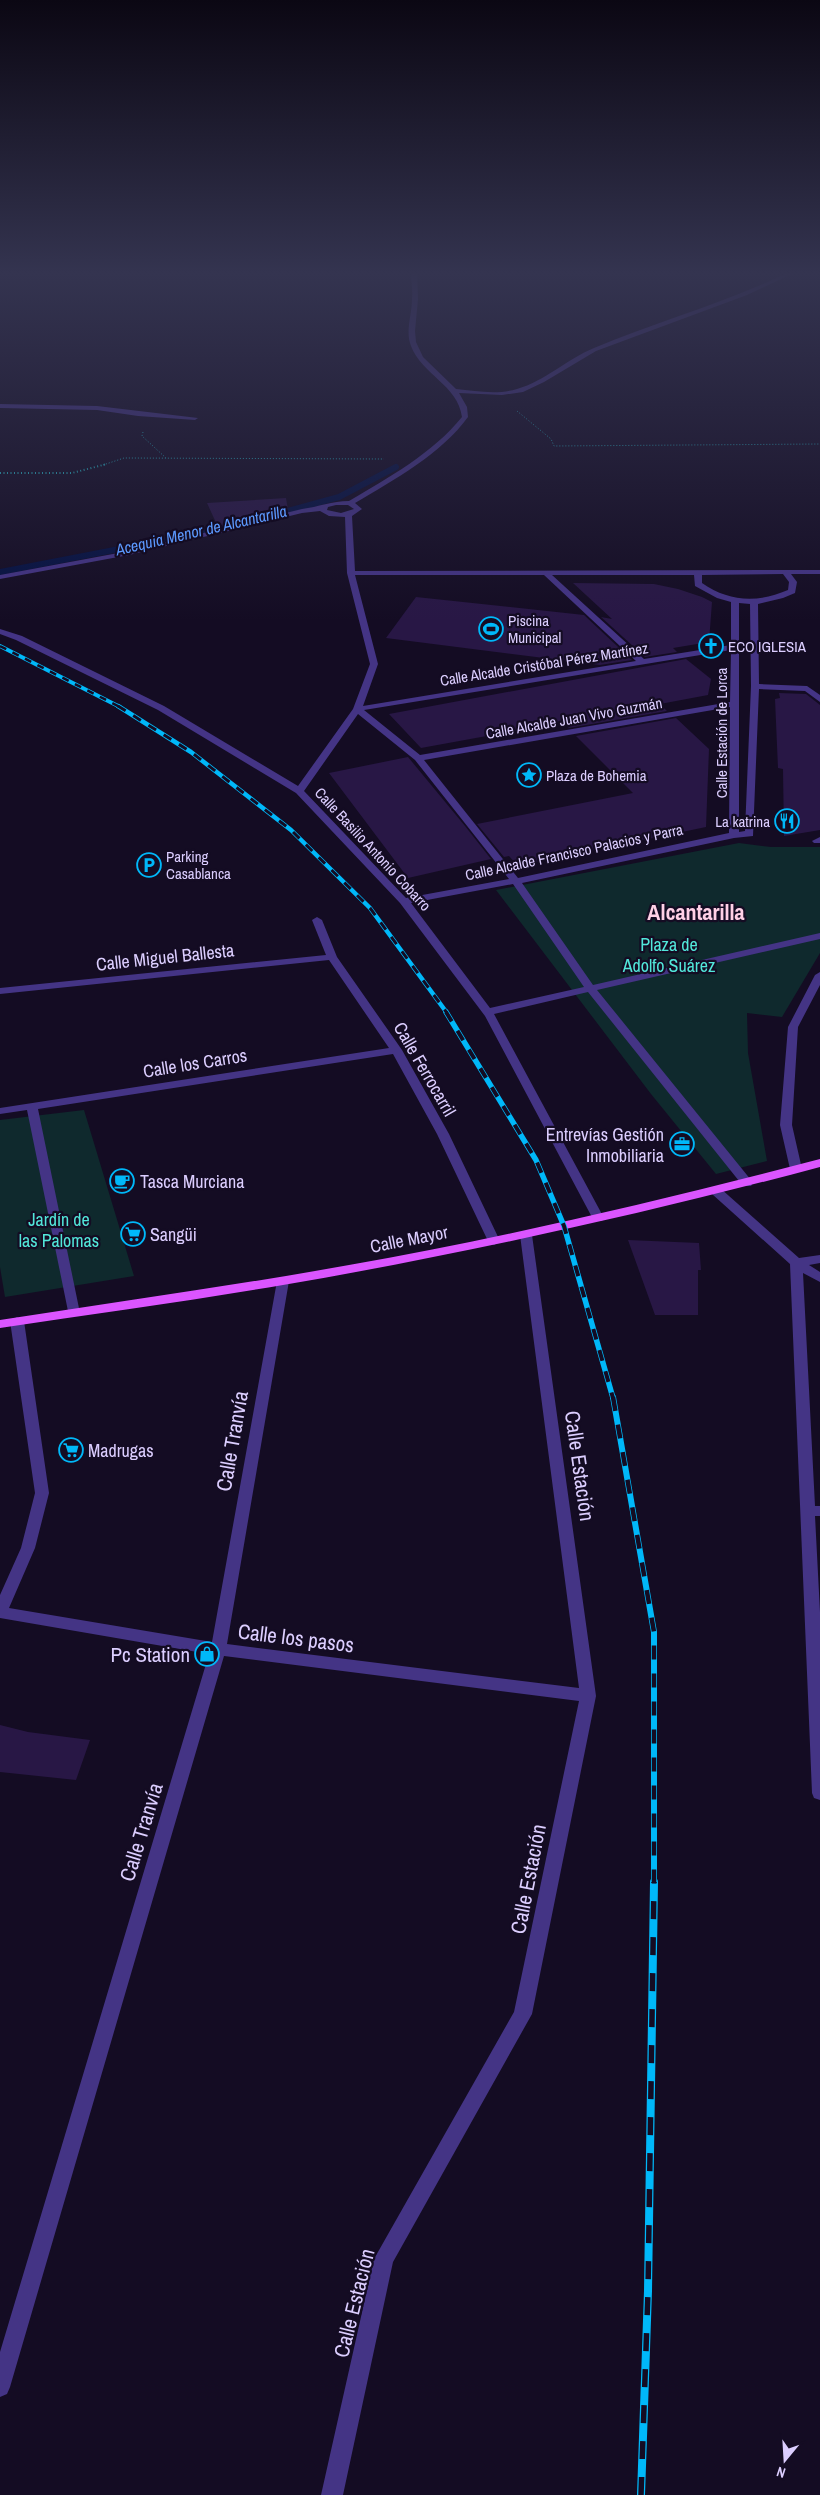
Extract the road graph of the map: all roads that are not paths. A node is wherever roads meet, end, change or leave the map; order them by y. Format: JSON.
{"nodes":[{"id":1,"x":452,"y":388,"type":"edge"},
{"id":2,"x":524,"y":388,"type":"edge"},
{"id":3,"x":455,"y":391,"type":"junction"},
{"id":4,"x":0,"y":406,"type":"edge"},
{"id":5,"x":195,"y":418,"type":"dead end"},
{"id":6,"x":350,"y":503,"type":"junction"},
{"id":7,"x":323,"y":508,"type":"junction"},
{"id":8,"x":348,"y":515,"type":"junction"},
{"id":9,"x":698,"y":572,"type":"junction"},
{"id":10,"x":785,"y":572,"type":"junction"},
{"id":11,"x":820,"y":572,"type":"edge"},
{"id":12,"x":351,"y":573,"type":"junction"},
{"id":13,"x":546,"y":573,"type":"junction"},
{"id":14,"x":0,"y":577,"type":"edge"},
{"id":15,"x":735,"y":601,"type":"junction"},
{"id":16,"x":754,"y":602,"type":"junction"},
{"id":17,"x":0,"y":631,"type":"edge"},
{"id":18,"x":735,"y":647,"type":"junction"},
{"id":19,"x":642,"y":662,"type":"junction"},
{"id":20,"x":755,"y":686,"type":"junction"},
{"id":21,"x":820,"y":700,"type":"edge"},
{"id":22,"x":735,"y":704,"type":"junction"},
{"id":23,"x":357,"y":709,"type":"junction"},
{"id":24,"x":418,"y":758,"type":"junction"},
{"id":25,"x":299,"y":791,"type":"junction"},
{"id":26,"x":750,"y":834,"type":"joint"},
{"id":27,"x":734,"y":835,"type":"junction"},
{"id":28,"x":516,"y":881,"type":"junction"},
{"id":29,"x":404,"y":901,"type":"junction"},
{"id":30,"x":317,"y":920,"type":"dead end"},
{"id":31,"x":820,"y":936,"type":"edge"},
{"id":32,"x":332,"y":957,"type":"junction"},
{"id":33,"x":820,"y":975,"type":"edge"},
{"id":34,"x":589,"y":987,"type":"junction"},
{"id":35,"x":0,"y":991,"type":"edge"},
{"id":36,"x":487,"y":1012,"type":"junction"},
{"id":37,"x":396,"y":1050,"type":"junction"},
{"id":38,"x":32,"y":1106,"type":"junction"},
{"id":39,"x":0,"y":1111,"type":"edge"},
{"id":40,"x":820,"y":1163,"type":"edge"},
{"id":41,"x":796,"y":1169,"type":"junction"},
{"id":42,"x":747,"y":1183,"type":"junction"},
{"id":43,"x":716,"y":1191,"type":"junction"},
{"id":44,"x":598,"y":1218,"type":"junction"},
{"id":45,"x":526,"y":1235,"type":"junction"},
{"id":46,"x":494,"y":1241,"type":"junction"},
{"id":47,"x":820,"y":1259,"type":"edge"},
{"id":48,"x":796,"y":1263,"type":"junction"},
{"id":49,"x":820,"y":1278,"type":"edge"},
{"id":50,"x":283,"y":1281,"type":"junction"},
{"id":51,"x":74,"y":1313,"type":"junction"},
{"id":52,"x":17,"y":1321,"type":"junction"},
{"id":53,"x":0,"y":1324,"type":"edge"},
{"id":54,"x":813,"y":1512,"type":"edge"},
{"id":55,"x":0,"y":1612,"type":"edge"},
{"id":56,"x":218,"y":1649,"type":"junction"},
{"id":57,"x":588,"y":1696,"type":"junction"},
{"id":58,"x":819,"y":1709,"type":"edge"},
{"id":59,"x":820,"y":1792,"type":"edge"},
{"id":60,"x":0,"y":2387,"type":"edge"},
{"id":61,"x":332,"y":2495,"type":"edge"}],
"edges":[{"from":1,"to":3,"type":"street"},
{"from":2,"to":3,"type":"street"},
{"from":3,"to":6,"type":"street"},
{"from":4,"to":5,"type":"street"},
{"from":6,"to":7,"type":"street"},
{"from":6,"to":8,"type":"street"},
{"from":7,"to":8,"type":"street"},
{"from":7,"to":14,"type":"street"},
{"from":8,"to":12,"type":"street"},
{"from":9,"to":10,"type":"street"},
{"from":9,"to":13,"type":"street"},
{"from":9,"to":15,"type":"street"},
{"from":10,"to":11,"type":"street"},
{"from":10,"to":16,"type":"street"},
{"from":12,"to":13,"type":"street"},
{"from":12,"to":23,"type":"street"},
{"from":13,"to":19,"type":"street"},
{"from":15,"to":16,"type":"street"},
{"from":15,"to":18,"type":"street","name":"Calle Estación de Lorca"},
{"from":16,"to":20,"type":"street","name":"Calle Estación de Lorca"},
{"from":17,"to":25,"type":"street","name":"Calle Basilio Antonio Cobarro"},
{"from":18,"to":19,"type":"street","name":"Calle Alcalde Cristóbal Pérez Martínez"},
{"from":18,"to":22,"type":"street","name":"Calle Estación de Lorca"},
{"from":19,"to":23,"type":"street","name":"Calle Alcalde Cristóbal Pérez Martínez"},
{"from":20,"to":21,"type":"street"},
{"from":20,"to":26,"type":"street","name":"Calle Estación de Lorca"},
{"from":22,"to":24,"type":"street","name":"Calle Alcalde Juan Vivo Guzmán"},
{"from":22,"to":27,"type":"street","name":"Calle Estación de Lorca"},
{"from":23,"to":24,"type":"street"},
{"from":23,"to":25,"type":"street"},
{"from":24,"to":28,"type":"street"},
{"from":25,"to":29,"type":"street","name":"Calle Basilio Antonio Cobarro"},
{"from":26,"to":27,"type":"street","name":"Calle Alcalde Francisco Palacios y Parra"},
{"from":27,"to":28,"type":"street","name":"Calle Alcalde Francisco Palacios y Parra"},
{"from":28,"to":29,"type":"street","name":"Calle Alcalde Francisco Palacios y Parra"},
{"from":28,"to":34,"type":"street"},
{"from":29,"to":36,"type":"street","name":"Calle Basilio Antonio Cobarro"},
{"from":30,"to":32,"type":"street","name":"Calle Ferrocarril"},
{"from":31,"to":34,"type":"street"},
{"from":32,"to":35,"type":"street","name":"Calle Miguel Ballesta"},
{"from":32,"to":37,"type":"street","name":"Calle Ferrocarril"},
{"from":33,"to":41,"type":"street"},
{"from":34,"to":36,"type":"street"},
{"from":34,"to":42,"type":"street"},
{"from":36,"to":44,"type":"street","name":"Calle Basilio Antonio Cobarro"},
{"from":37,"to":38,"type":"street","name":"Calle los Carros"},
{"from":37,"to":46,"type":"street","name":"Calle Ferrocarril"},
{"from":38,"to":39,"type":"street","name":"Calle los Carros"},
{"from":38,"to":51,"type":"street"},
{"from":40,"to":41,"type":"main road","name":"Calle Mayor"},
{"from":41,"to":42,"type":"main road","name":"Calle Mayor"},
{"from":42,"to":43,"type":"main road","name":"Calle Mayor"},
{"from":43,"to":44,"type":"main road","name":"Calle Mayor"},
{"from":43,"to":48,"type":"street"},
{"from":44,"to":45,"type":"main road","name":"Calle Mayor"},
{"from":45,"to":46,"type":"main road","name":"Calle Mayor"},
{"from":45,"to":57,"type":"street","name":"Calle Estación"},
{"from":46,"to":50,"type":"main road","name":"Calle Mayor"},
{"from":47,"to":48,"type":"street"},
{"from":48,"to":49,"type":"street"},
{"from":48,"to":54,"type":"street"},
{"from":50,"to":51,"type":"main road","name":"Calle Mayor"},
{"from":50,"to":56,"type":"street","name":"Calle Tranvía"},
{"from":51,"to":52,"type":"main road","name":"Calle Mayor"},
{"from":52,"to":53,"type":"main road","name":"Calle Mayor"},
{"from":52,"to":55,"type":"street"},
{"from":54,"to":58,"type":"street"},
{"from":55,"to":56,"type":"street","name":"Calle los pasos"},
{"from":56,"to":57,"type":"street","name":"Calle los pasos"},
{"from":56,"to":60,"type":"street","name":"Calle Tranvía"},
{"from":57,"to":61,"type":"street","name":"Calle Estación"},
{"from":58,"to":59,"type":"street"}]}
